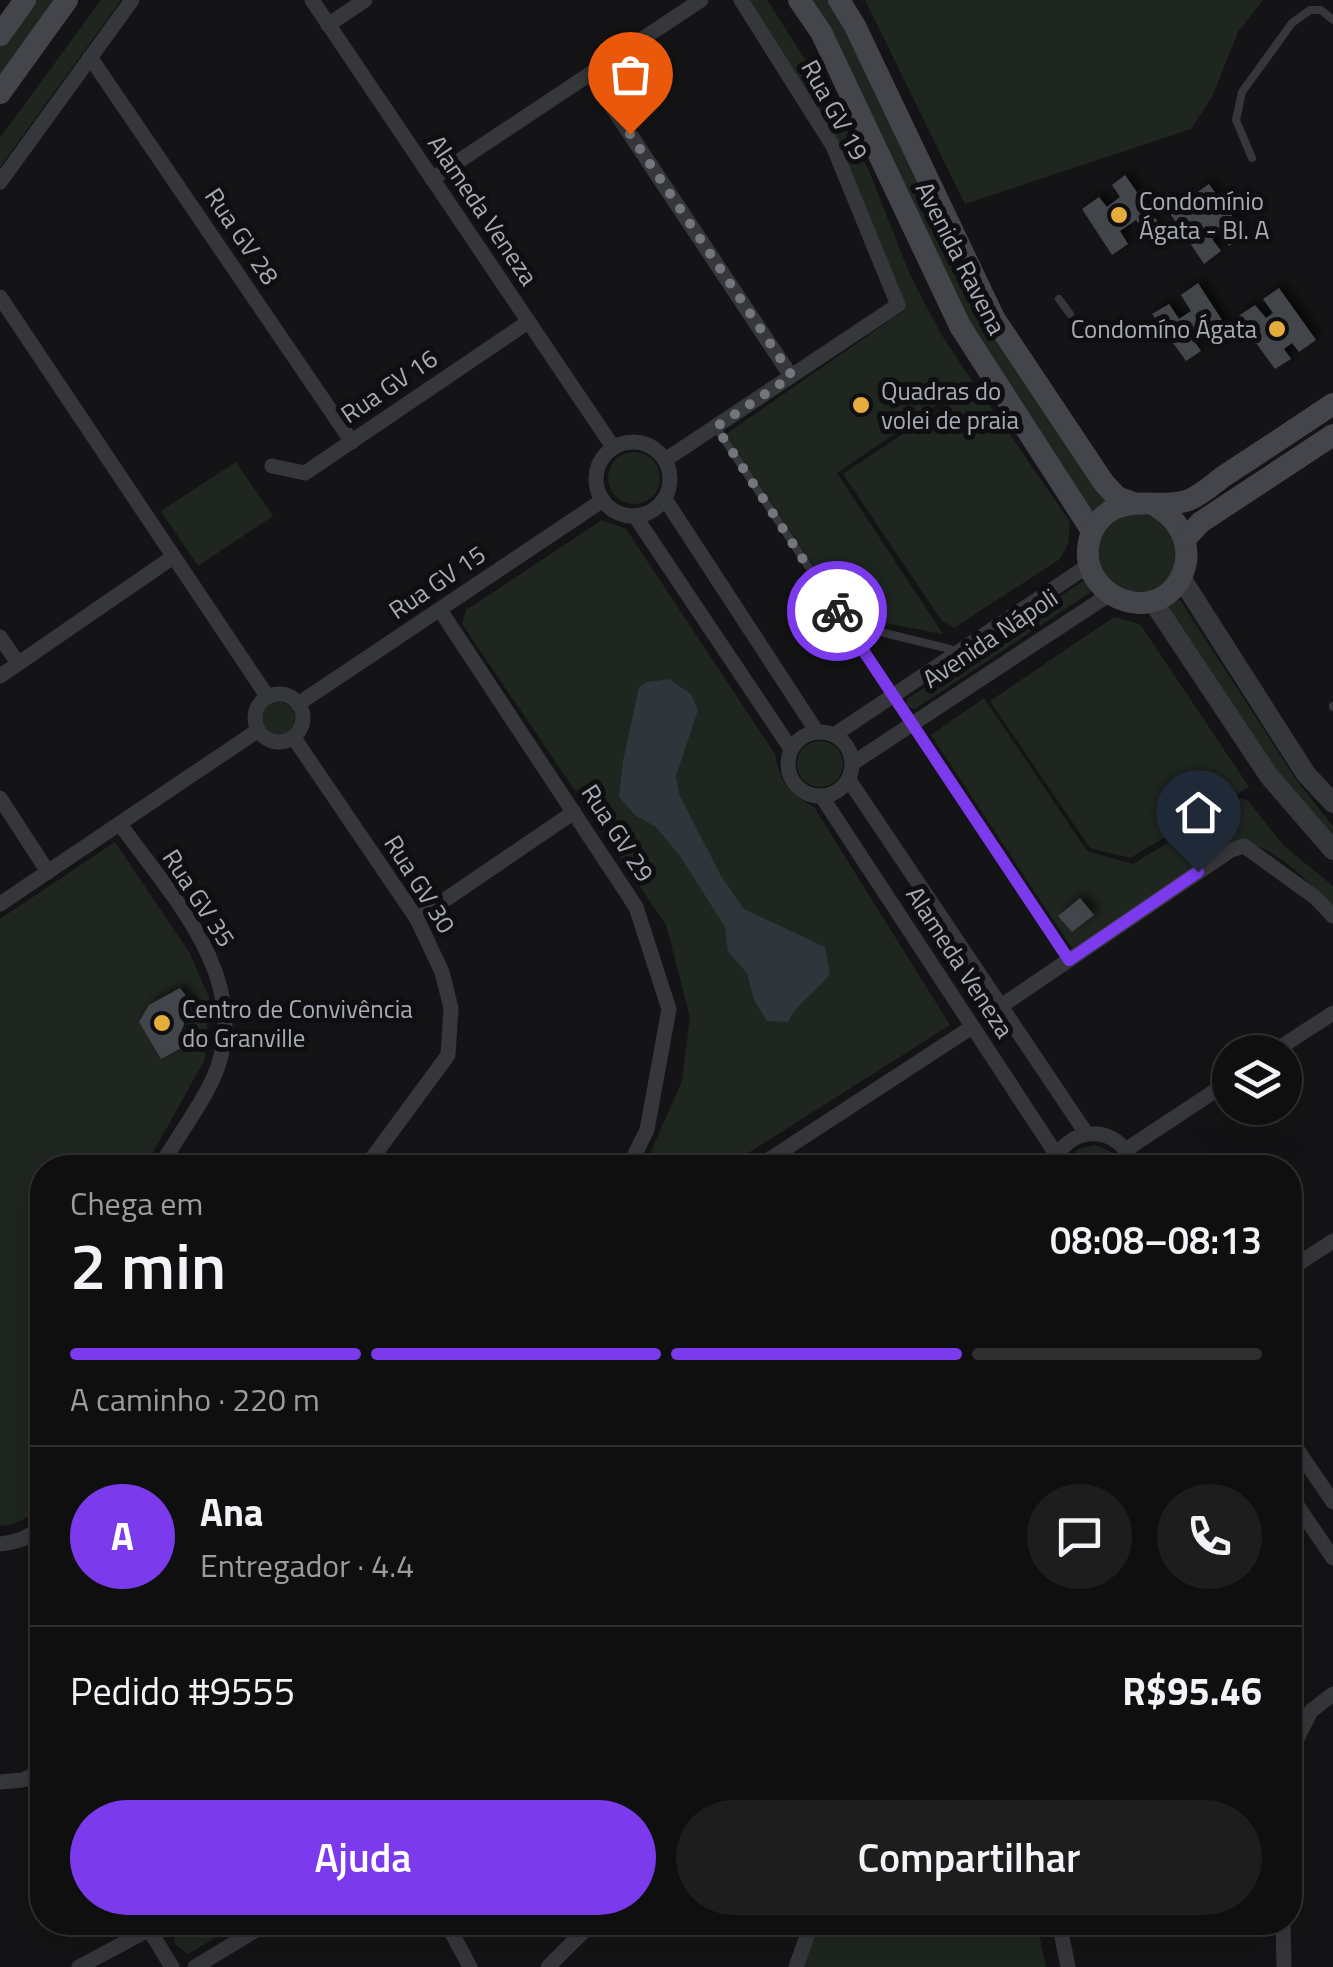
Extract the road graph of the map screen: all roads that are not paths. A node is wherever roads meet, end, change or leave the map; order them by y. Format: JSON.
{"nodes":[{"id":1,"x":25,"y":0,"type":"edge"},
{"id":2,"x":67,"y":0,"type":"edge"},
{"id":3,"x":132,"y":0,"type":"edge"},
{"id":4,"x":312,"y":0,"type":"edge"},
{"id":5,"x":365,"y":0,"type":"edge"},
{"id":6,"x":701,"y":0,"type":"edge"},
{"id":7,"x":741,"y":0,"type":"edge"},
{"id":8,"x":799,"y":0,"type":"edge"},
{"id":9,"x":838,"y":0,"type":"edge"},
{"id":10,"x":1333,"y":20,"type":"edge"},
{"id":11,"x":328,"y":25,"type":"junction"},
{"id":12,"x":0,"y":35,"type":"edge"},
{"id":13,"x":90,"y":58,"type":"junction"},
{"id":14,"x":590,"y":74,"type":"junction"},
{"id":15,"x":0,"y":93,"type":"edge"},
{"id":16,"x":1252,"y":158,"type":"dead end"},
{"id":17,"x":432,"y":179,"type":"junction"},
{"id":18,"x":0,"y":182,"type":"edge"},
{"id":19,"x":0,"y":297,"type":"edge"},
{"id":20,"x":1059,"y":299,"type":"dead end"},
{"id":21,"x":1070,"y":314,"type":"dead end"},
{"id":22,"x":528,"y":322,"type":"junction"},
{"id":23,"x":792,"y":376,"type":"junction"},
{"id":24,"x":1333,"y":404,"type":"edge"},
{"id":25,"x":716,"y":427,"type":"junction"},
{"id":26,"x":1333,"y":435,"type":"edge"},
{"id":27,"x":352,"y":442,"type":"junction"},
{"id":28,"x":612,"y":448,"type":"junction"},
{"id":29,"x":665,"y":460,"type":"junction"},
{"id":30,"x":272,"y":466,"type":"dead end"},
{"id":31,"x":664,"y":499,"type":"junction"},
{"id":32,"x":603,"y":500,"type":"junction"},
{"id":33,"x":1144,"y":504,"type":"junction"},
{"id":34,"x":636,"y":516,"type":"junction"},
{"id":35,"x":1092,"y":531,"type":"junction"},
{"id":36,"x":1186,"y":538,"type":"junction"},
{"id":37,"x":173,"y":558,"type":"junction"},
{"id":38,"x":1090,"y":565,"type":"junction"},
{"id":39,"x":1181,"y":578,"type":"junction"},
{"id":40,"x":1110,"y":594,"type":"junction"},
{"id":41,"x":1152,"y":600,"type":"junction"},
{"id":42,"x":440,"y":610,"type":"junction"},
{"id":43,"x":851,"y":631,"type":"junction"},
{"id":44,"x":0,"y":637,"type":"edge"},
{"id":45,"x":956,"y":654,"type":"junction"},
{"id":46,"x":18,"y":664,"type":"junction"},
{"id":47,"x":0,"y":676,"type":"edge"},
{"id":48,"x":267,"y":696,"type":"junction"},
{"id":49,"x":894,"y":696,"type":"junction"},
{"id":50,"x":298,"y":704,"type":"junction"},
{"id":51,"x":912,"y":724,"type":"junction"},
{"id":52,"x":258,"y":731,"type":"junction"},
{"id":53,"x":817,"y":732,"type":"junction"},
{"id":54,"x":834,"y":735,"type":"junction"},
{"id":55,"x":294,"y":738,"type":"junction"},
{"id":56,"x":791,"y":749,"type":"junction"},
{"id":57,"x":852,"y":763,"type":"junction"},
{"id":58,"x":849,"y":780,"type":"junction"},
{"id":59,"x":822,"y":797,"type":"junction"},
{"id":60,"x":0,"y":798,"type":"edge"},
{"id":61,"x":1333,"y":803,"type":"edge"},
{"id":62,"x":574,"y":812,"type":"junction"},
{"id":63,"x":120,"y":824,"type":"junction"},
{"id":64,"x":1333,"y":850,"type":"edge"},
{"id":65,"x":48,"y":872,"type":"junction"},
{"id":66,"x":0,"y":904,"type":"edge"},
{"id":67,"x":1333,"y":916,"type":"edge"},
{"id":68,"x":417,"y":919,"type":"junction"},
{"id":69,"x":1069,"y":960,"type":"junction"},
{"id":70,"x":1000,"y":1006,"type":"junction"},
{"id":71,"x":1333,"y":1013,"type":"edge"},
{"id":72,"x":972,"y":1027,"type":"junction"},
{"id":73,"x":1299,"y":1035,"type":"edge"},
{"id":74,"x":1212,"y":1093,"type":"edge"},
{"id":75,"x":1086,"y":1133,"type":"junction"},
{"id":76,"x":1127,"y":1150,"type":"junction"},
{"id":77,"x":166,"y":1155,"type":"edge"},
{"id":78,"x":375,"y":1155,"type":"edge"},
{"id":79,"x":634,"y":1155,"type":"edge"},
{"id":80,"x":776,"y":1155,"type":"edge"},
{"id":81,"x":1050,"y":1155,"type":"edge"},
{"id":82,"x":1058,"y":1155,"type":"edge"},
{"id":83,"x":1129,"y":1155,"type":"edge"},
{"id":84,"x":1333,"y":1241,"type":"edge"},
{"id":85,"x":1302,"y":1261,"type":"edge"},
{"id":86,"x":1302,"y":1452,"type":"edge"},
{"id":87,"x":1326,"y":1478,"type":"edge"},
{"id":88,"x":1333,"y":1502,"type":"edge"},
{"id":89,"x":1302,"y":1514,"type":"edge"},
{"id":90,"x":30,"y":1535,"type":"edge"},
{"id":91,"x":0,"y":1544,"type":"edge"},
{"id":92,"x":1333,"y":1558,"type":"edge"},
{"id":93,"x":1333,"y":1694,"type":"edge"},
{"id":94,"x":1302,"y":1728,"type":"edge"},
{"id":95,"x":30,"y":1777,"type":"edge"},
{"id":96,"x":0,"y":1782,"type":"edge"},
{"id":97,"x":141,"y":1935,"type":"edge"},
{"id":98,"x":160,"y":1935,"type":"edge"},
{"id":99,"x":248,"y":1935,"type":"edge"},
{"id":100,"x":453,"y":1935,"type":"edge"},
{"id":101,"x":580,"y":1935,"type":"edge"},
{"id":102,"x":807,"y":1935,"type":"edge"},
{"id":103,"x":1062,"y":1935,"type":"edge"},
{"id":104,"x":1283,"y":1935,"type":"edge"},
{"id":105,"x":79,"y":1967,"type":"edge"},
{"id":106,"x":172,"y":1967,"type":"edge"},
{"id":107,"x":195,"y":1967,"type":"edge"},
{"id":108,"x":470,"y":1967,"type":"edge"},
{"id":109,"x":548,"y":1967,"type":"edge"},
{"id":110,"x":796,"y":1967,"type":"edge"},
{"id":111,"x":1068,"y":1967,"type":"edge"},
{"id":112,"x":1284,"y":1967,"type":"edge"}],
"edges":[{"from":1,"to":12,"type":"main road"},
{"from":2,"to":15,"type":"main road"},
{"from":3,"to":13,"type":"street"},
{"from":4,"to":11,"type":"street","name":"Alameda Veneza"},
{"from":5,"to":11,"type":"street"},
{"from":6,"to":14,"type":"street"},
{"from":7,"to":23,"type":"street","name":"Rua GV 19"},
{"from":8,"to":35,"type":"main road","name":"Avenida Ravena"},
{"from":9,"to":33,"type":"main road","name":"Avenida Ravena"},
{"from":10,"to":16,"type":"lane"},
{"from":11,"to":17,"type":"street","name":"Alameda Veneza"},
{"from":13,"to":18,"type":"street"},
{"from":13,"to":27,"type":"street","name":"Rua GV 28"},
{"from":14,"to":17,"type":"street"},
{"from":14,"to":23,"type":"street"},
{"from":17,"to":22,"type":"street","name":"Alameda Veneza"},
{"from":19,"to":37,"type":"street"},
{"from":20,"to":21,"type":"lane"},
{"from":22,"to":27,"type":"street","name":"Rua GV 16"},
{"from":22,"to":28,"type":"street","name":"Alameda Veneza"},
{"from":23,"to":25,"type":"street"},
{"from":24,"to":33,"type":"main road"},
{"from":25,"to":29,"type":"street"},
{"from":25,"to":43,"type":"lane"},
{"from":26,"to":36,"type":"main road"},
{"from":27,"to":30,"type":"street","name":"Rua GV 16"},
{"from":28,"to":29,"type":"street"},
{"from":28,"to":32,"type":"street"},
{"from":29,"to":31,"type":"street"},
{"from":31,"to":34,"type":"street"},
{"from":31,"to":53,"type":"street"},
{"from":32,"to":34,"type":"street"},
{"from":32,"to":42,"type":"street","name":"Rua GV 15"},
{"from":33,"to":35,"type":"main road"},
{"from":33,"to":36,"type":"main road"},
{"from":34,"to":56,"type":"street"},
{"from":35,"to":38,"type":"main road"},
{"from":36,"to":39,"type":"main road"},
{"from":37,"to":46,"type":"street"},
{"from":37,"to":48,"type":"street"},
{"from":38,"to":40,"type":"main road"},
{"from":38,"to":45,"type":"street","name":"Avenida Nápoli"},
{"from":39,"to":41,"type":"main road"},
{"from":39,"to":61,"type":"street"},
{"from":40,"to":41,"type":"main road"},
{"from":40,"to":51,"type":"street","name":"Avenida Nápoli"},
{"from":41,"to":64,"type":"street"},
{"from":42,"to":50,"type":"street","name":"Rua GV 15"},
{"from":42,"to":62,"type":"street","name":"Rua GV 29"},
{"from":43,"to":45,"type":"lane"},
{"from":43,"to":49,"type":"lane"},
{"from":44,"to":46,"type":"street"},
{"from":45,"to":49,"type":"street","name":"Avenida Nápoli"},
{"from":46,"to":47,"type":"street"},
{"from":48,"to":50,"type":"street"},
{"from":48,"to":52,"type":"street"},
{"from":49,"to":51,"type":"street"},
{"from":49,"to":54,"type":"street","name":"Avenida Nápoli"},
{"from":50,"to":55,"type":"street"},
{"from":51,"to":57,"type":"street","name":"Avenida Nápoli"},
{"from":51,"to":69,"type":"lane"},
{"from":52,"to":55,"type":"street"},
{"from":52,"to":63,"type":"street"},
{"from":53,"to":54,"type":"street"},
{"from":53,"to":56,"type":"street"},
{"from":54,"to":57,"type":"street"},
{"from":55,"to":68,"type":"street","name":"Rua GV 30"},
{"from":56,"to":59,"type":"street"},
{"from":57,"to":58,"type":"street"},
{"from":58,"to":59,"type":"street"},
{"from":58,"to":70,"type":"street","name":"Alameda Veneza"},
{"from":59,"to":72,"type":"street","name":"Alameda Veneza"},
{"from":60,"to":65,"type":"street"},
{"from":62,"to":68,"type":"street"},
{"from":62,"to":79,"type":"street","name":"Rua GV 29"},
{"from":63,"to":65,"type":"street"},
{"from":63,"to":77,"type":"street","name":"Rua GV 35"},
{"from":65,"to":66,"type":"street"},
{"from":67,"to":69,"type":"street"},
{"from":68,"to":78,"type":"street","name":"Rua GV 30"},
{"from":69,"to":70,"type":"street"},
{"from":70,"to":75,"type":"street","name":"Alameda Veneza"},
{"from":71,"to":73,"type":"street"},
{"from":72,"to":80,"type":"street"},
{"from":72,"to":81,"type":"street","name":"Alameda Veneza"},
{"from":74,"to":76,"type":"street"},
{"from":75,"to":76,"type":"street"},
{"from":75,"to":82,"type":"street"},
{"from":76,"to":83,"type":"street"},
{"from":84,"to":85,"type":"street"},
{"from":86,"to":87,"type":"street"},
{"from":87,"to":88,"type":"street"},
{"from":89,"to":92,"type":"street"},
{"from":90,"to":91,"type":"street"},
{"from":93,"to":94,"type":"street"},
{"from":95,"to":96,"type":"street"},
{"from":97,"to":105,"type":"street"},
{"from":98,"to":106,"type":"street"},
{"from":99,"to":107,"type":"street"},
{"from":100,"to":108,"type":"street"},
{"from":101,"to":109,"type":"street"},
{"from":102,"to":110,"type":"street"},
{"from":103,"to":111,"type":"street"},
{"from":104,"to":112,"type":"street"}]}
